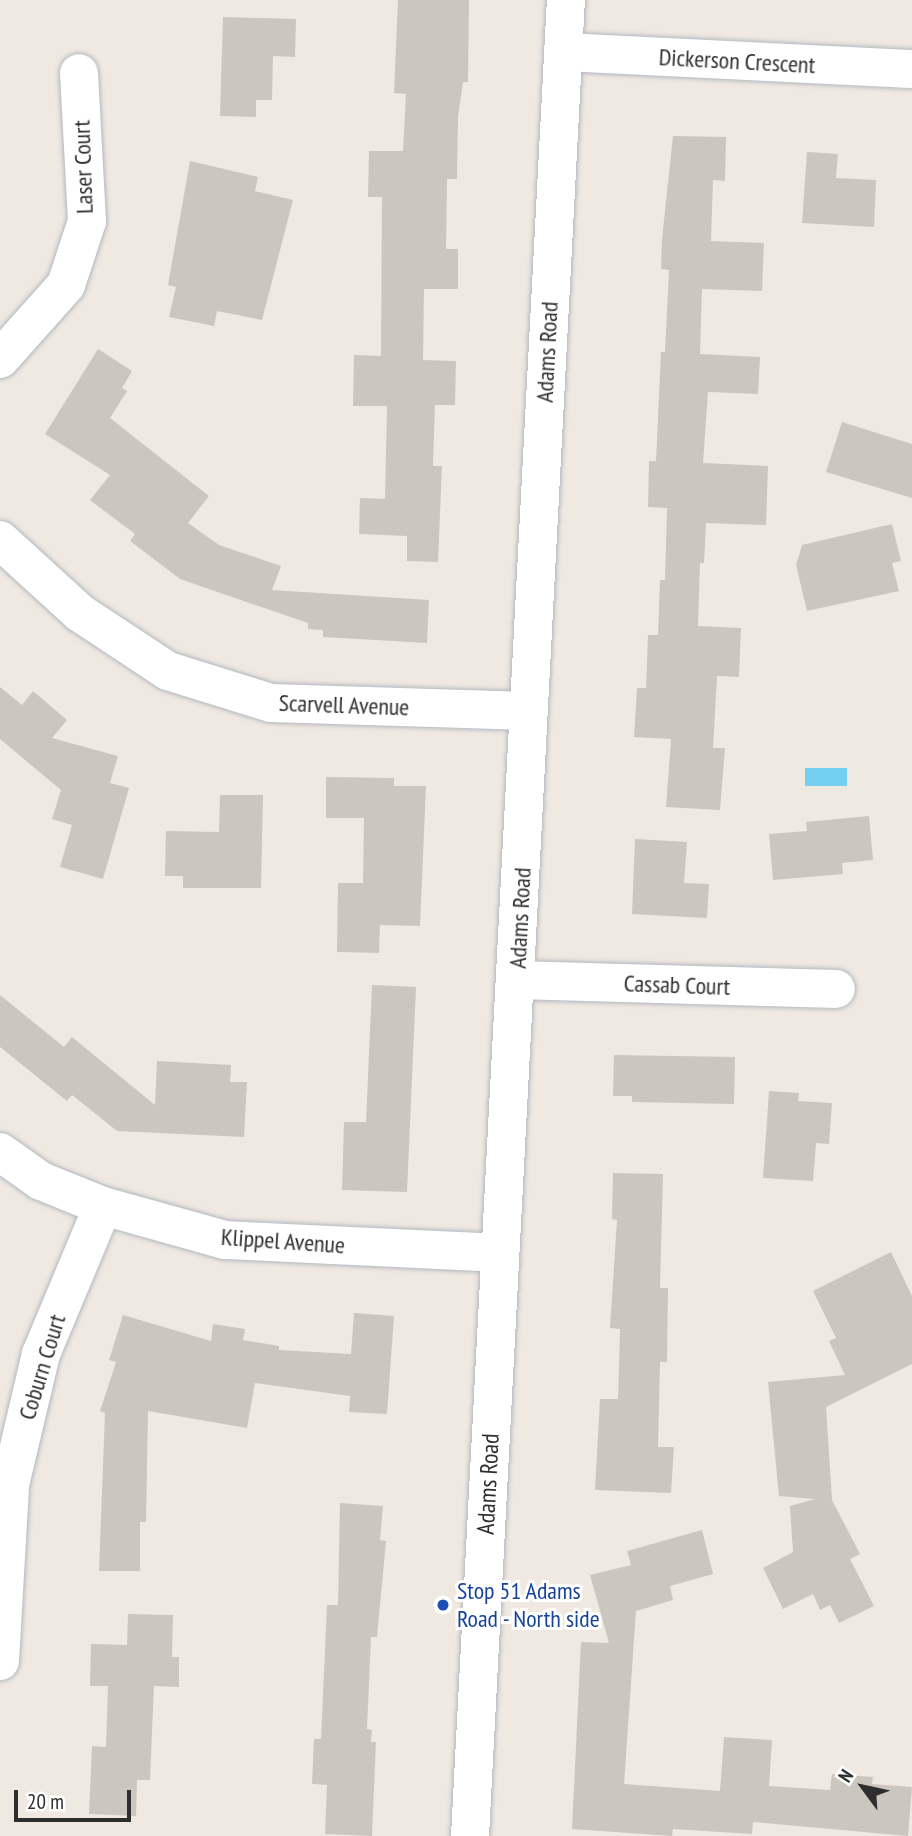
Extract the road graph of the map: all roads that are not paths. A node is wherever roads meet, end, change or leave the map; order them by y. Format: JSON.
{"nodes":[{"id":1,"x":566,"y":0,"type":"edge"},
{"id":2,"x":562,"y":52,"type":"junction"},
{"id":3,"x":912,"y":69,"type":"edge"},
{"id":4,"x":79,"y":73,"type":"dead end"},
{"id":5,"x":0,"y":359,"type":"edge"},
{"id":6,"x":0,"y":540,"type":"edge"},
{"id":7,"x":529,"y":711,"type":"junction"},
{"id":8,"x":517,"y":980,"type":"junction"},
{"id":9,"x":836,"y":989,"type":"dead end"},
{"id":10,"x":0,"y":1152,"type":"edge"},
{"id":11,"x":103,"y":1206,"type":"junction"},
{"id":12,"x":499,"y":1253,"type":"junction"},
{"id":13,"x":0,"y":1661,"type":"edge"},
{"id":14,"x":470,"y":1836,"type":"edge"}],
"edges":[{"from":1,"to":2,"type":"street","name":"Adams Road"},
{"from":2,"to":3,"type":"street","name":"Dickerson Crescent"},
{"from":2,"to":7,"type":"street","name":"Adams Road"},
{"from":4,"to":5,"type":"street","name":"Laser Court"},
{"from":6,"to":7,"type":"street","name":"Scarvell Avenue"},
{"from":7,"to":8,"type":"street","name":"Adams Road"},
{"from":8,"to":9,"type":"street","name":"Cassab Court"},
{"from":8,"to":12,"type":"street","name":"Adams Road"},
{"from":10,"to":11,"type":"street","name":"Klippel Avenue"},
{"from":11,"to":12,"type":"street","name":"Klippel Avenue"},
{"from":11,"to":13,"type":"street","name":"Coburn Court"},
{"from":12,"to":14,"type":"street","name":"Adams Road"}]}
